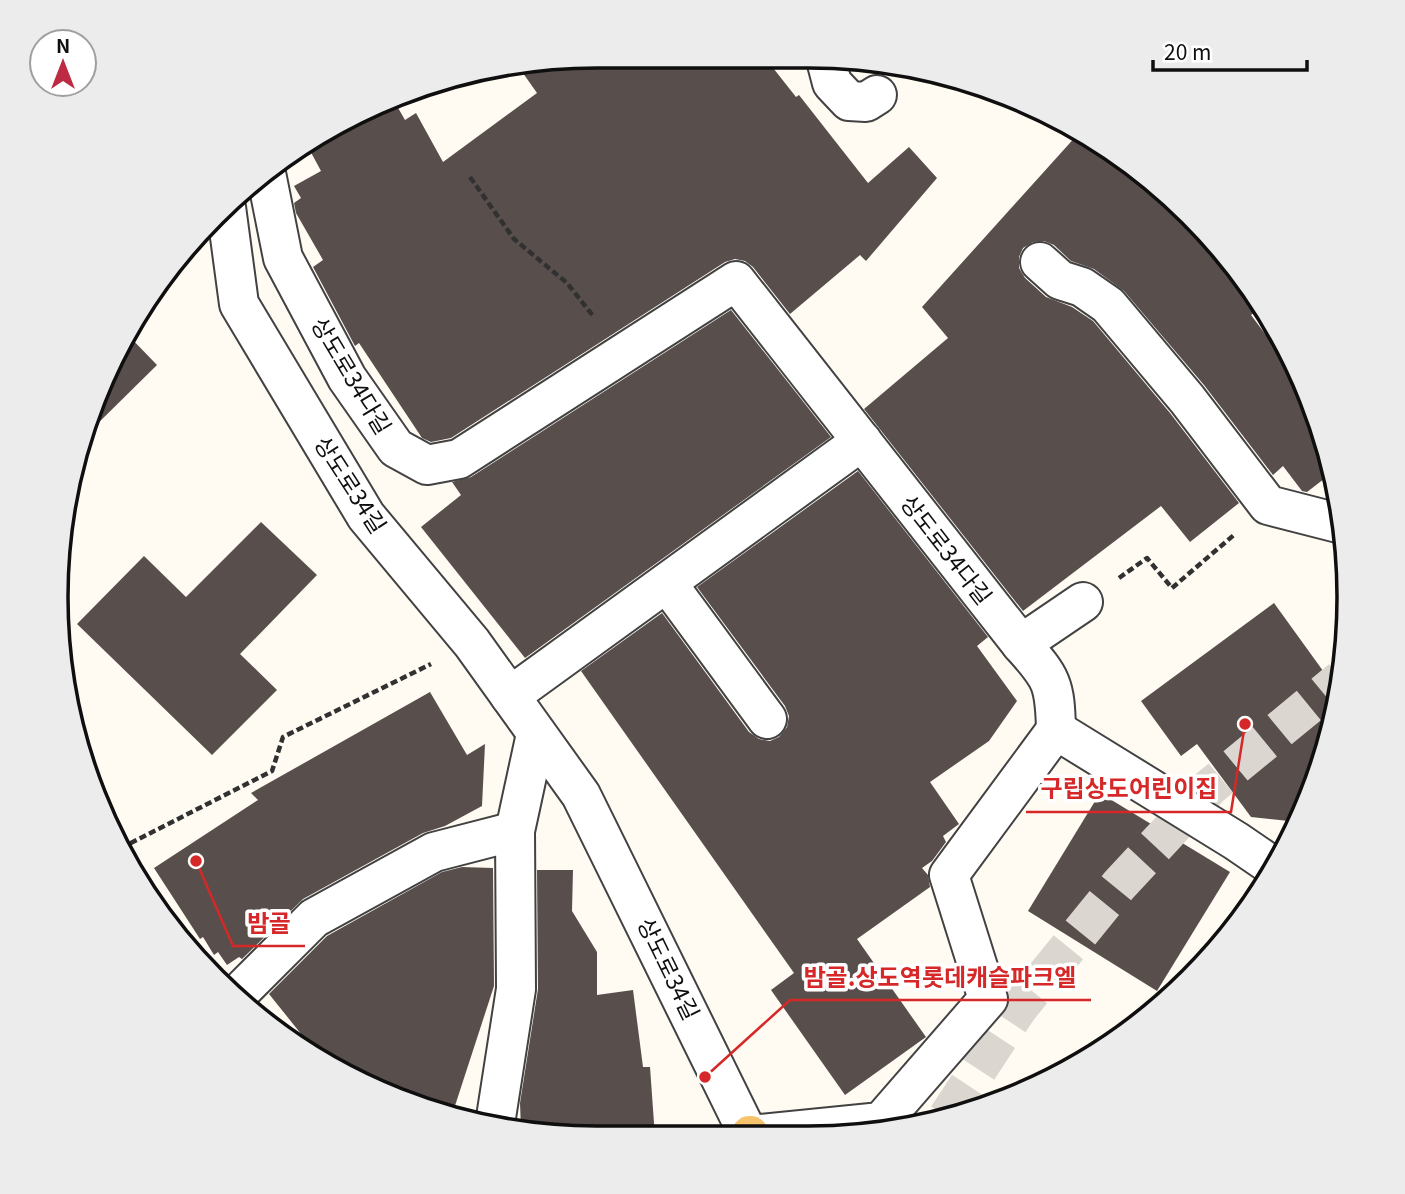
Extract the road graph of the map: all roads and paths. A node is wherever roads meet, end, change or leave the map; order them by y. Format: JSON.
{"nodes":[{"id":1,"x":828,"y":69,"type":"edge"},
{"id":2,"x":877,"y":95,"type":"dead end"},
{"id":3,"x":470,"y":177,"type":"dead end"},
{"id":4,"x":267,"y":184,"type":"edge"},
{"id":5,"x":228,"y":219,"type":"edge"},
{"id":6,"x":1040,"y":262,"type":"dead end"},
{"id":7,"x":623,"y":354,"type":"junction"},
{"id":8,"x":862,"y":441,"type":"junction"},
{"id":9,"x":1268,"y":505,"type":"junction"},
{"id":10,"x":1331,"y":521,"type":"edge"},
{"id":11,"x":1147,"y":558,"type":"dead end"},
{"id":12,"x":667,"y":583,"type":"junction"},
{"id":13,"x":1083,"y":602,"type":"dead end"},
{"id":14,"x":472,"y":643,"type":"junction"},
{"id":15,"x":1021,"y":644,"type":"junction"},
{"id":16,"x":510,"y":696,"type":"junction"},
{"id":17,"x":767,"y":719,"type":"dead end"},
{"id":18,"x":1056,"y":730,"type":"junction"},
{"id":19,"x":536,"y":734,"type":"junction"},
{"id":20,"x":515,"y":831,"type":"junction"},
{"id":21,"x":130,"y":844,"type":"edge"},
{"id":22,"x":1266,"y":861,"type":"edge"},
{"id":23,"x":242,"y":990,"type":"edge"},
{"id":24,"x":496,"y":1116,"type":"edge"},
{"id":25,"x":883,"y":1120,"type":"edge"},
{"id":26,"x":746,"y":1126,"type":"edge"}],
"edges":[{"from":1,"to":2,"type":"street"},
{"from":3,"to":7,"type":"path"},
{"from":4,"to":7,"type":"street","name":"상도로34다길"},
{"from":5,"to":14,"type":"street","name":"상도로34길"},
{"from":6,"to":9,"type":"street"},
{"from":7,"to":8,"type":"street","name":"상도로34다길"},
{"from":8,"to":12,"type":"street"},
{"from":8,"to":15,"type":"street","name":"상도로34다길"},
{"from":9,"to":10,"type":"street"},
{"from":9,"to":11,"type":"path"},
{"from":12,"to":16,"type":"street"},
{"from":12,"to":17,"type":"street"},
{"from":13,"to":15,"type":"street"},
{"from":14,"to":16,"type":"street","name":"상도로34길"},
{"from":14,"to":21,"type":"path"},
{"from":15,"to":18,"type":"street","name":"상도로34다길"},
{"from":16,"to":19,"type":"street","name":"상도로34길"},
{"from":18,"to":22,"type":"street"},
{"from":18,"to":25,"type":"street"},
{"from":19,"to":20,"type":"street"},
{"from":19,"to":26,"type":"street","name":"상도로34길"},
{"from":20,"to":23,"type":"street"},
{"from":20,"to":24,"type":"street"}]}
